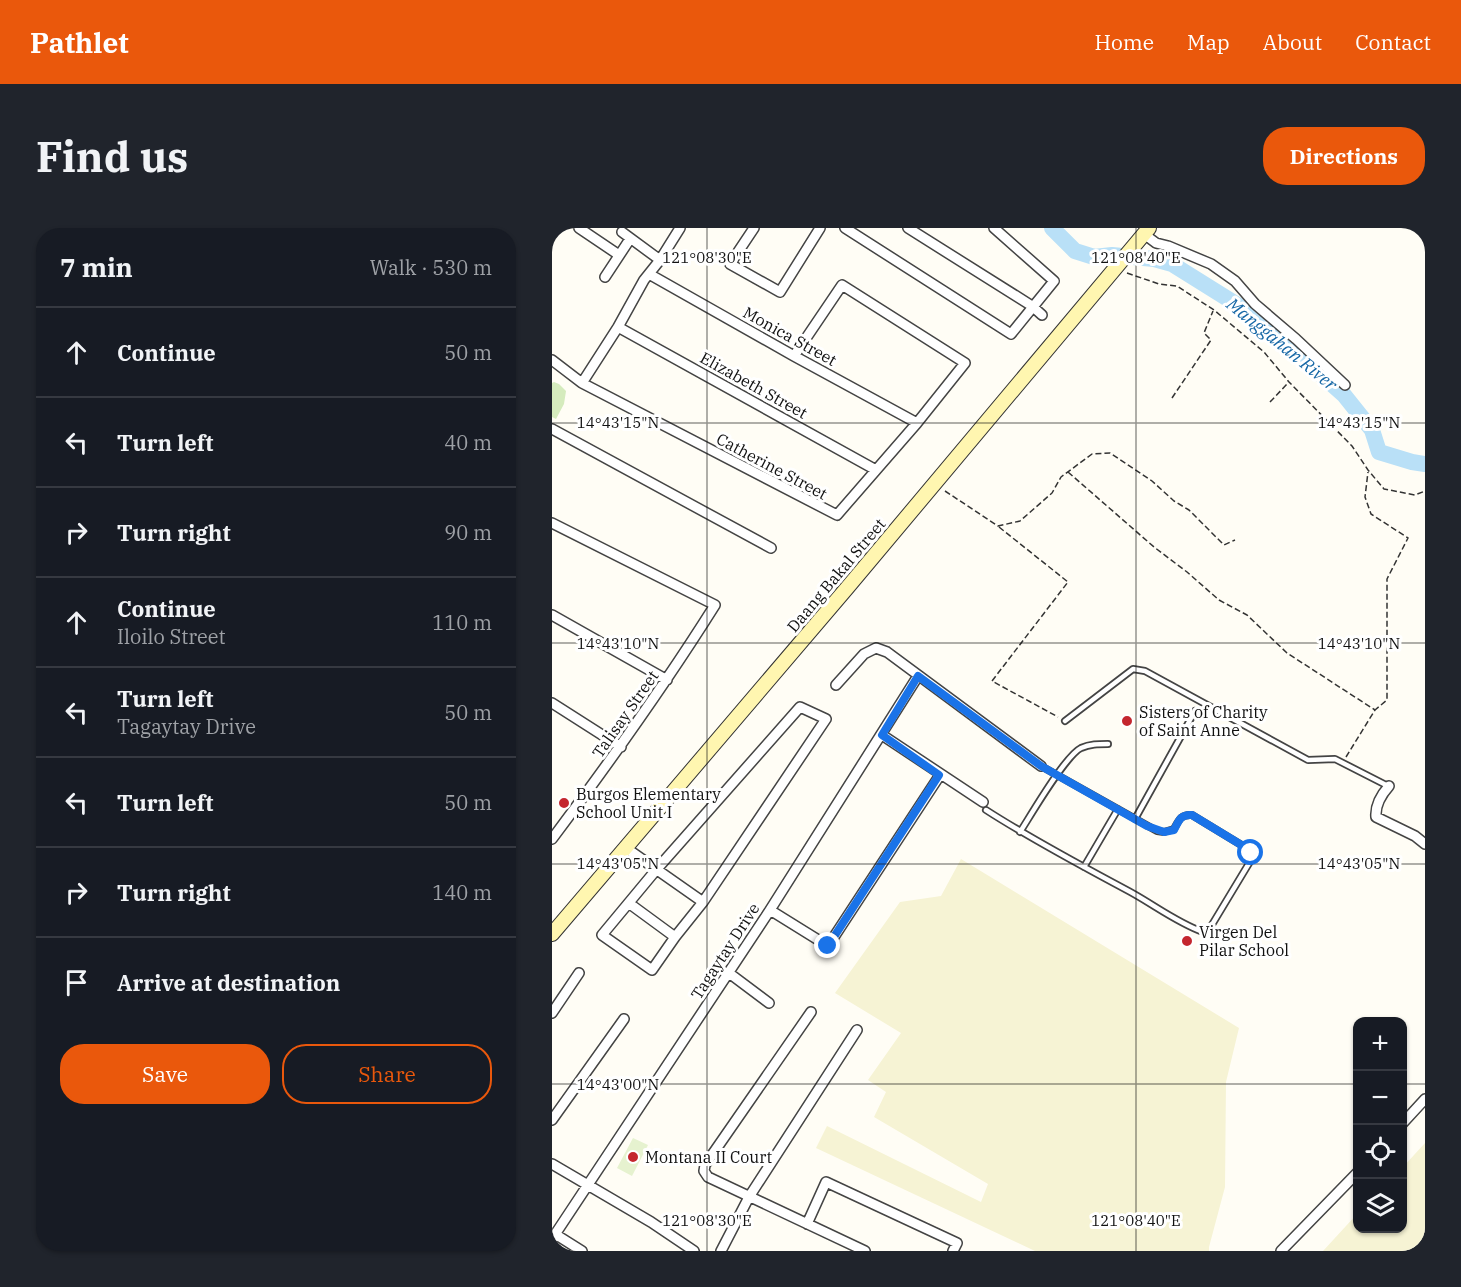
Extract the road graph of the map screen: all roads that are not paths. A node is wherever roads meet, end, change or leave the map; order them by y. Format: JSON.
{"nodes":[{"id":1,"x":579,"y":228,"type":"edge"},
{"id":2,"x":680,"y":228,"type":"edge"},
{"id":3,"x":754,"y":228,"type":"edge"},
{"id":4,"x":820,"y":228,"type":"edge"},
{"id":5,"x":845,"y":228,"type":"edge"},
{"id":6,"x":908,"y":228,"type":"edge"},
{"id":7,"x":994,"y":228,"type":"edge"},
{"id":8,"x":622,"y":232,"type":"dead end"},
{"id":9,"x":1145,"y":233,"type":"edge"},
{"id":10,"x":630,"y":239,"type":"junction"},
{"id":11,"x":619,"y":255,"type":"junction"},
{"id":12,"x":660,"y":260,"type":"junction"},
{"id":13,"x":649,"y":274,"type":"junction"},
{"id":14,"x":604,"y":277,"type":"dead end"},
{"id":15,"x":1032,"y":306,"type":"junction"},
{"id":16,"x":1042,"y":315,"type":"dead end"},
{"id":17,"x":618,"y":327,"type":"junction"},
{"id":18,"x":794,"y":356,"type":"junction"},
{"id":19,"x":552,"y":360,"type":"edge"},
{"id":20,"x":582,"y":383,"type":"junction"},
{"id":21,"x":1345,"y":385,"type":"dead end"},
{"id":22,"x":917,"y":423,"type":"junction"},
{"id":23,"x":552,"y":429,"type":"edge"},
{"id":24,"x":876,"y":470,"type":"junction"},
{"id":25,"x":552,"y":523,"type":"edge"},
{"id":26,"x":771,"y":548,"type":"dead end"},
{"id":27,"x":552,"y":615,"type":"edge"},
{"id":28,"x":918,"y":676,"type":"junction"},
{"id":29,"x":667,"y":680,"type":"junction"},
{"id":30,"x":836,"y":685,"type":"dead end"},
{"id":31,"x":553,"y":706,"type":"edge"},
{"id":32,"x":1195,"y":711,"type":"dead end"},
{"id":33,"x":1065,"y":721,"type":"road end"},
{"id":34,"x":882,"y":735,"type":"junction"},
{"id":35,"x":1108,"y":744,"type":"dead end"},
{"id":36,"x":621,"y":747,"type":"junction"},
{"id":37,"x":1041,"y":766,"type":"joint"},
{"id":38,"x":939,"y":775,"type":"junction"},
{"id":39,"x":1056,"y":775,"type":"junction"},
{"id":40,"x":1389,"y":786,"type":"joint"},
{"id":41,"x":985,"y":806,"type":"joint"},
{"id":42,"x":1118,"y":809,"type":"junction"},
{"id":43,"x":1135,"y":819,"type":"junction"},
{"id":44,"x":1020,"y":832,"type":"junction"},
{"id":45,"x":552,"y":839,"type":"edge"},
{"id":46,"x":1425,"y":844,"type":"edge"},
{"id":47,"x":626,"y":848,"type":"junction"},
{"id":48,"x":1083,"y":867,"type":"junction"},
{"id":49,"x":656,"y":870,"type":"junction"},
{"id":50,"x":704,"y":902,"type":"junction"},
{"id":51,"x":630,"y":904,"type":"junction"},
{"id":52,"x":770,"y":910,"type":"junction"},
{"id":53,"x":552,"y":934,"type":"edge"},
{"id":54,"x":675,"y":937,"type":"junction"},
{"id":55,"x":579,"y":973,"type":"dead end"},
{"id":56,"x":729,"y":974,"type":"junction"},
{"id":57,"x":769,"y":1003,"type":"dead end"},
{"id":58,"x":811,"y":1012,"type":"dead end"},
{"id":59,"x":552,"y":1013,"type":"edge"},
{"id":60,"x":624,"y":1019,"type":"dead end"},
{"id":61,"x":858,"y":1030,"type":"dead end"},
{"id":62,"x":1425,"y":1099,"type":"edge"},
{"id":63,"x":1407,"y":1119,"type":"edge"},
{"id":64,"x":552,"y":1120,"type":"edge"},
{"id":65,"x":552,"y":1164,"type":"edge"},
{"id":66,"x":1353,"y":1177,"type":"edge"},
{"id":67,"x":589,"y":1185,"type":"junction"},
{"id":68,"x":749,"y":1197,"type":"junction"},
{"id":69,"x":807,"y":1224,"type":"junction"},
{"id":70,"x":554,"y":1237,"type":"edge"},
{"id":71,"x":582,"y":1251,"type":"edge"},
{"id":72,"x":694,"y":1251,"type":"edge"},
{"id":73,"x":721,"y":1251,"type":"edge"},
{"id":74,"x":865,"y":1251,"type":"edge"},
{"id":75,"x":953,"y":1251,"type":"edge"},
{"id":76,"x":1281,"y":1251,"type":"edge"}],
"edges":[{"from":1,"to":11,"type":"street"},
{"from":2,"to":12,"type":"street"},
{"from":3,"to":4,"type":"street"},
{"from":5,"to":15,"type":"street"},
{"from":6,"to":15,"type":"street"},
{"from":7,"to":15,"type":"street"},
{"from":8,"to":10,"type":"street"},
{"from":9,"to":21,"type":"street"},
{"from":9,"to":47,"type":"street","name":"Daang Bakal Street"},
{"from":10,"to":11,"type":"street"},
{"from":10,"to":12,"type":"street"},
{"from":11,"to":14,"type":"street"},
{"from":12,"to":13,"type":"street"},
{"from":13,"to":17,"type":"street"},
{"from":13,"to":18,"type":"street","name":"Monica Street"},
{"from":15,"to":16,"type":"street"},
{"from":17,"to":20,"type":"street"},
{"from":17,"to":24,"type":"street","name":"Elizabeth Street"},
{"from":18,"to":22,"type":"street","name":"Monica Street"},
{"from":18,"to":22,"type":"street","name":"Catherine Street"},
{"from":19,"to":20,"type":"street","name":"Catherine Street"},
{"from":20,"to":24,"type":"street","name":"Catherine Street"},
{"from":22,"to":24,"type":"street","name":"Catherine Street"},
{"from":23,"to":26,"type":"street"},
{"from":25,"to":29,"type":"street","name":"Talisay Street"},
{"from":27,"to":29,"type":"street"},
{"from":28,"to":30,"type":"street"},
{"from":28,"to":34,"type":"street","name":"Tagaytay Drive"},
{"from":28,"to":37,"type":"street"},
{"from":29,"to":36,"type":"street","name":"Talisay Street"},
{"from":31,"to":36,"type":"street"},
{"from":32,"to":43,"type":"lane"},
{"from":33,"to":40,"type":"lane"},
{"from":34,"to":38,"type":"street"},
{"from":34,"to":52,"type":"street","name":"Tagaytay Drive"},
{"from":35,"to":39,"type":"lane"},
{"from":36,"to":45,"type":"street","name":"Talisay Street"},
{"from":37,"to":39,"type":"lane"},
{"from":38,"to":41,"type":"street"},
{"from":38,"to":52,"type":"street"},
{"from":39,"to":42,"type":"lane"},
{"from":39,"to":44,"type":"lane"},
{"from":40,"to":46,"type":"street"},
{"from":41,"to":44,"type":"lane"},
{"from":42,"to":43,"type":"lane"},
{"from":42,"to":48,"type":"lane"},
{"from":43,"to":48,"type":"lane"},
{"from":44,"to":48,"type":"lane"},
{"from":47,"to":49,"type":"street"},
{"from":47,"to":53,"type":"street","name":"Daang Bakal Street"},
{"from":49,"to":50,"type":"street"},
{"from":49,"to":50,"type":"street"},
{"from":49,"to":51,"type":"street"},
{"from":50,"to":54,"type":"street"},
{"from":51,"to":54,"type":"street"},
{"from":51,"to":54,"type":"street"},
{"from":52,"to":56,"type":"street","name":"Tagaytay Drive"},
{"from":55,"to":59,"type":"street"},
{"from":56,"to":57,"type":"street"},
{"from":56,"to":67,"type":"street","name":"Tagaytay Drive"},
{"from":58,"to":68,"type":"street"},
{"from":60,"to":64,"type":"street"},
{"from":61,"to":68,"type":"street"},
{"from":62,"to":63,"type":"street"},
{"from":65,"to":67,"type":"street"},
{"from":66,"to":76,"type":"street"},
{"from":67,"to":70,"type":"street","name":"Tagaytay Drive"},
{"from":67,"to":72,"type":"street"},
{"from":68,"to":69,"type":"street"},
{"from":68,"to":73,"type":"street"},
{"from":69,"to":74,"type":"street"},
{"from":69,"to":75,"type":"street"},
{"from":70,"to":71,"type":"street"}]}
